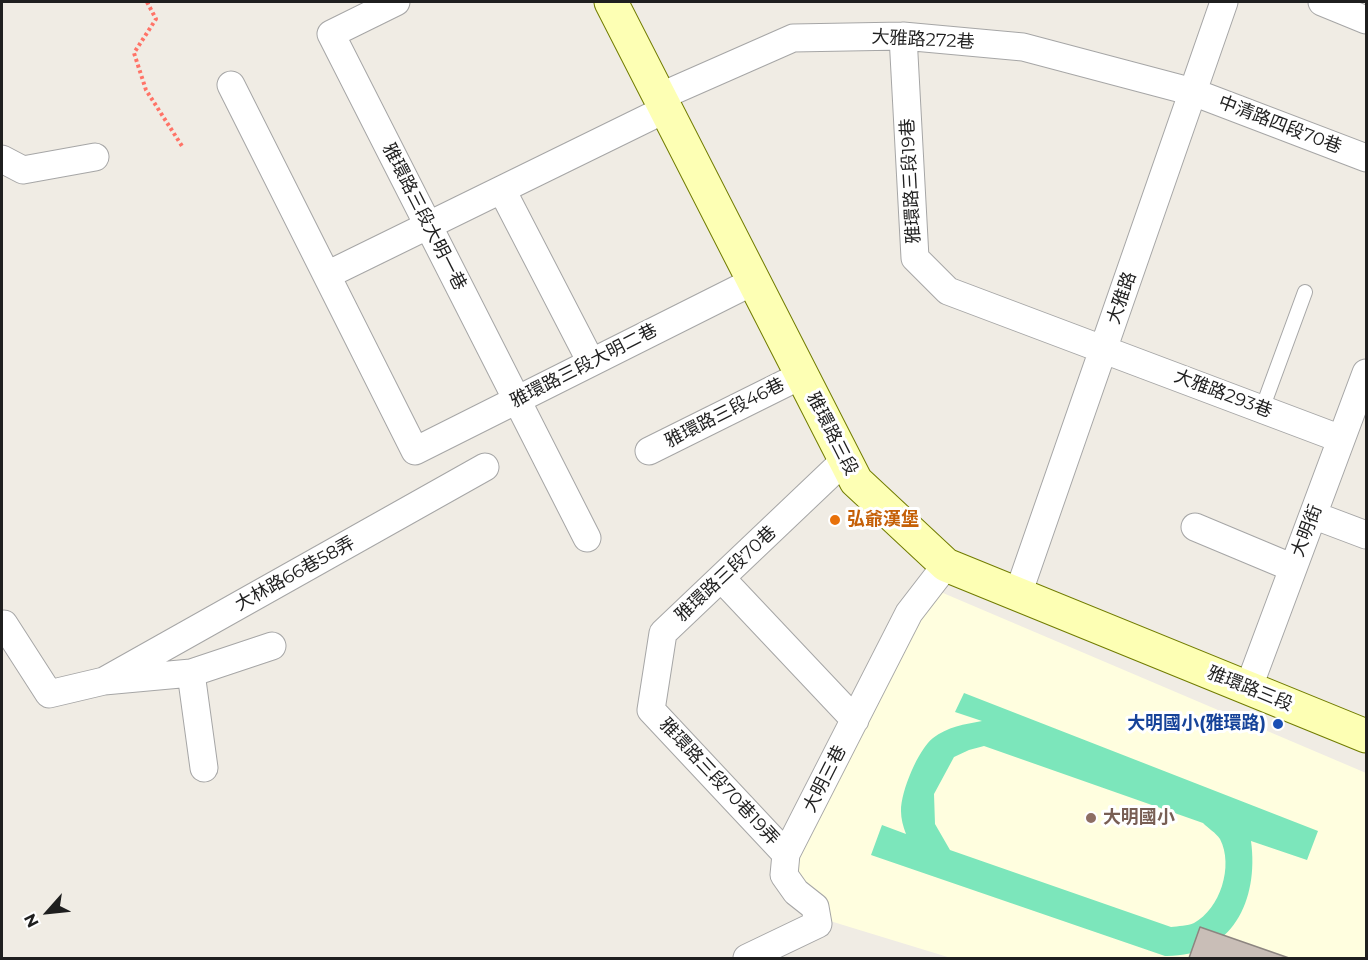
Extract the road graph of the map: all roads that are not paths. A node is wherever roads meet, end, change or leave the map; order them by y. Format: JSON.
{"nodes":[{"id":1,"x":394,"y":2,"type":"edge"},
{"id":2,"x":611,"y":2,"type":"edge"},
{"id":3,"x":1224,"y":2,"type":"edge"},
{"id":4,"x":1322,"y":2,"type":"edge"},
{"id":5,"x":1366,"y":20,"type":"edge"},
{"id":6,"x":903,"y":36,"type":"junction"},
{"id":7,"x":231,"y":85,"type":"dead end"},
{"id":8,"x":1193,"y":92,"type":"junction"},
{"id":9,"x":663,"y":103,"type":"junction"},
{"id":10,"x":95,"y":157,"type":"dead end"},
{"id":11,"x":1366,"y":158,"type":"edge"},
{"id":12,"x":2,"y":159,"type":"edge"},
{"id":13,"x":502,"y":190,"type":"junction"},
{"id":14,"x":428,"y":226,"type":"junction"},
{"id":15,"x":327,"y":275,"type":"junction"},
{"id":16,"x":754,"y":281,"type":"junction"},
{"id":17,"x":1305,"y":292,"type":"dead end"},
{"id":18,"x":1104,"y":348,"type":"junction"},
{"id":19,"x":591,"y":362,"type":"junction"},
{"id":20,"x":1366,"y":373,"type":"edge"},
{"id":21,"x":802,"y":375,"type":"junction"},
{"id":22,"x":517,"y":400,"type":"junction"},
{"id":23,"x":1262,"y":409,"type":"junction"},
{"id":24,"x":1341,"y":440,"type":"junction"},
{"id":25,"x":649,"y":451,"type":"dead end"},
{"id":26,"x":845,"y":460,"type":"junction"},
{"id":27,"x":485,"y":466,"type":"dead end"},
{"id":28,"x":1313,"y":515,"type":"junction"},
{"id":29,"x":1195,"y":527,"type":"dead end"},
{"id":30,"x":1366,"y":536,"type":"edge"},
{"id":31,"x":587,"y":538,"type":"dead end"},
{"id":32,"x":946,"y":565,"type":"junction"},
{"id":33,"x":1293,"y":568,"type":"junction"},
{"id":34,"x":721,"y":578,"type":"junction"},
{"id":35,"x":1018,"y":594,"type":"junction"},
{"id":36,"x":2,"y":625,"type":"edge"},
{"id":37,"x":272,"y":646,"type":"dead end"},
{"id":38,"x":191,"y":673,"type":"junction"},
{"id":39,"x":104,"y":681,"type":"junction"},
{"id":40,"x":1248,"y":689,"type":"junction"},
{"id":41,"x":651,"y":710,"type":"joint"},
{"id":42,"x":855,"y":720,"type":"junction"},
{"id":43,"x":1366,"y":736,"type":"edge"},
{"id":44,"x":204,"y":768,"type":"dead end"},
{"id":45,"x":786,"y":854,"type":"junction"},
{"id":46,"x":747,"y":958,"type":"edge"}],
"edges":[{"from":1,"to":14,"type":"street","name":"雅環路三段大明一巷"},
{"from":2,"to":9,"type":"street","name":"雅環路三段"},
{"from":3,"to":8,"type":"street","name":"大雅路"},
{"from":4,"to":5,"type":"street"},
{"from":6,"to":8,"type":"street","name":"大雅路272巷"},
{"from":6,"to":9,"type":"street","name":"大雅路272巷"},
{"from":6,"to":18,"type":"street","name":"雅環路三段19巷"},
{"from":7,"to":15,"type":"street"},
{"from":8,"to":11,"type":"street","name":"中清路四段70巷"},
{"from":8,"to":18,"type":"street","name":"大雅路"},
{"from":9,"to":13,"type":"street"},
{"from":9,"to":16,"type":"street","name":"雅環路三段"},
{"from":10,"to":12,"type":"street"},
{"from":13,"to":14,"type":"street"},
{"from":13,"to":19,"type":"street"},
{"from":14,"to":15,"type":"street"},
{"from":14,"to":22,"type":"street","name":"雅環路三段大明一巷"},
{"from":15,"to":22,"type":"street","name":"雅環路三段大明二巷"},
{"from":16,"to":19,"type":"street","name":"雅環路三段大明二巷"},
{"from":16,"to":21,"type":"street","name":"雅環路三段"},
{"from":17,"to":23,"type":"lane"},
{"from":18,"to":23,"type":"street","name":"大雅路293巷"},
{"from":18,"to":35,"type":"street","name":"大雅路"},
{"from":19,"to":22,"type":"street","name":"雅環路三段大明二巷"},
{"from":20,"to":24,"type":"street","name":"大明街"},
{"from":21,"to":25,"type":"street","name":"雅環路三段46巷"},
{"from":21,"to":26,"type":"street","name":"雅環路三段"},
{"from":22,"to":31,"type":"street","name":"雅環路三段大明一巷"},
{"from":23,"to":24,"type":"street","name":"大雅路293巷"},
{"from":24,"to":28,"type":"street","name":"大明街"},
{"from":26,"to":32,"type":"street","name":"雅環路三段"},
{"from":26,"to":34,"type":"street","name":"雅環路三段70巷"},
{"from":27,"to":39,"type":"street","name":"大林路66巷58弄"},
{"from":28,"to":30,"type":"street"},
{"from":28,"to":33,"type":"street","name":"大明街"},
{"from":29,"to":33,"type":"street"},
{"from":32,"to":35,"type":"street","name":"雅環路三段"},
{"from":32,"to":42,"type":"street","name":"大明三巷"},
{"from":33,"to":40,"type":"street","name":"大明街"},
{"from":34,"to":41,"type":"street","name":"雅環路三段70巷"},
{"from":34,"to":42,"type":"street"},
{"from":35,"to":40,"type":"street","name":"雅環路三段"},
{"from":36,"to":39,"type":"street","name":"大林路66巷58弄"},
{"from":37,"to":38,"type":"street","name":"大林路66巷58弄"},
{"from":38,"to":39,"type":"street","name":"大林路66巷58弄"},
{"from":38,"to":44,"type":"street"},
{"from":40,"to":43,"type":"street","name":"雅環路三段"},
{"from":41,"to":45,"type":"street","name":"雅環路三段70巷19弄"},
{"from":42,"to":45,"type":"street","name":"大明三巷"},
{"from":45,"to":46,"type":"street"}]}
